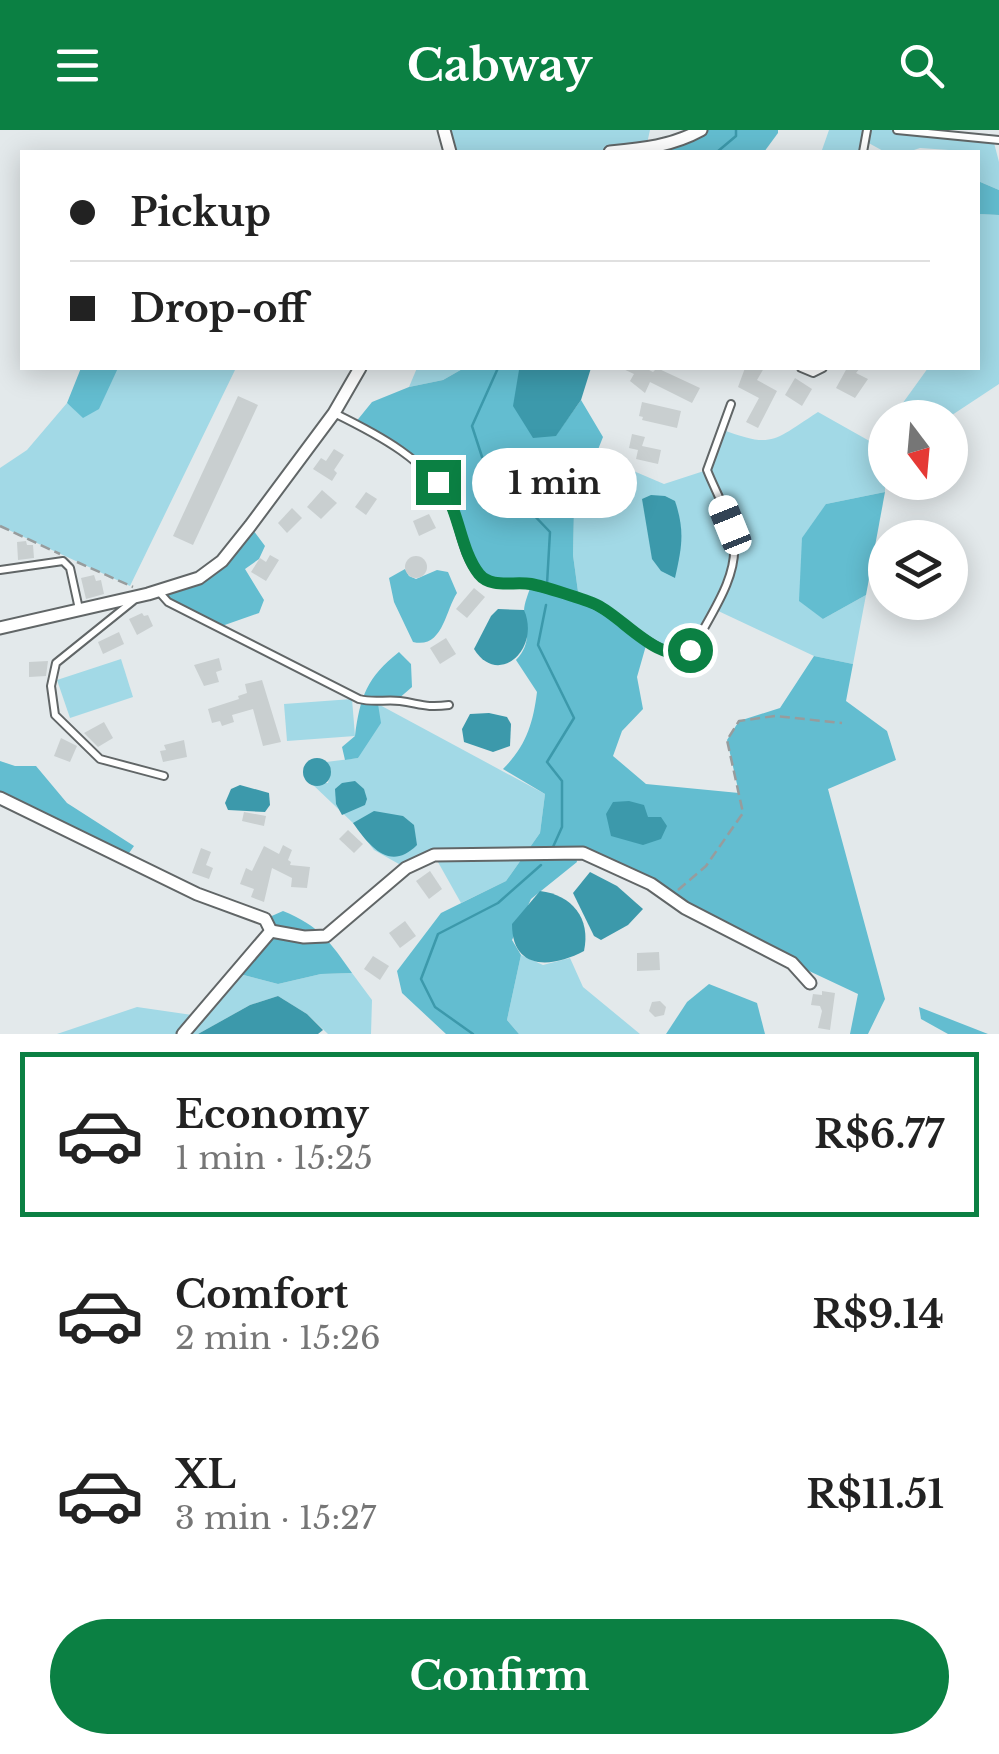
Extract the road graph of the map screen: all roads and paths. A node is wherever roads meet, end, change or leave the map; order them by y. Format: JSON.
{"nodes":[{"id":1,"x":700,"y":130,"type":"edge"},
{"id":2,"x":898,"y":130,"type":"edge"},
{"id":3,"x":999,"y":140,"type":"edge"},
{"id":4,"x":633,"y":150,"type":"edge"},
{"id":5,"x":359,"y":370,"type":"edge"},
{"id":6,"x":731,"y":404,"type":"dead end"},
{"id":7,"x":334,"y":412,"type":"junction"},
{"id":8,"x":0,"y":570,"type":"edge"},
{"id":9,"x":158,"y":591,"type":"junction"},
{"id":10,"x":137,"y":597,"type":"junction"},
{"id":11,"x":80,"y":610,"type":"junction"},
{"id":12,"x":0,"y":628,"type":"edge"},
{"id":13,"x":449,"y":706,"type":"dead end"},
{"id":14,"x":842,"y":723,"type":"dead end"},
{"id":15,"x":164,"y":776,"type":"dead end"},
{"id":16,"x":0,"y":798,"type":"edge"},
{"id":17,"x":669,"y":897,"type":"junction"},
{"id":18,"x":271,"y":931,"type":"junction"},
{"id":19,"x":810,"y":983,"type":"dead end"},
{"id":20,"x":183,"y":1034,"type":"edge"}],
"edges":[{"from":1,"to":4,"type":"street"},
{"from":2,"to":3,"type":"lane"},
{"from":5,"to":7,"type":"street"},
{"from":6,"to":7,"type":"lane"},
{"from":7,"to":9,"type":"street"},
{"from":8,"to":11,"type":"lane"},
{"from":9,"to":10,"type":"street"},
{"from":9,"to":13,"type":"lane"},
{"from":10,"to":11,"type":"street"},
{"from":10,"to":15,"type":"lane"},
{"from":11,"to":12,"type":"street"},
{"from":14,"to":17,"type":"path"},
{"from":16,"to":18,"type":"street"},
{"from":17,"to":18,"type":"street"},
{"from":17,"to":19,"type":"street"},
{"from":18,"to":20,"type":"street"}]}
